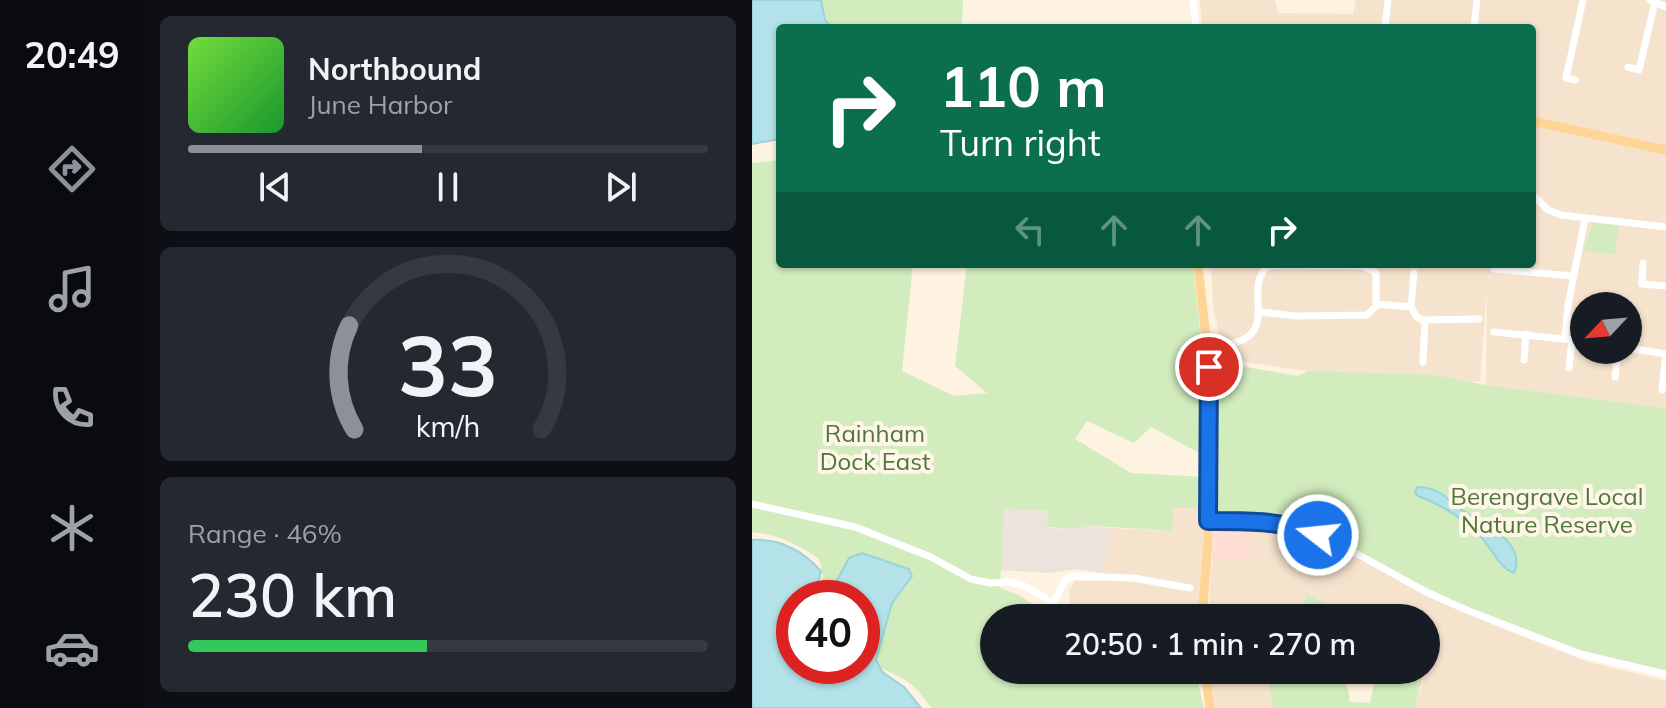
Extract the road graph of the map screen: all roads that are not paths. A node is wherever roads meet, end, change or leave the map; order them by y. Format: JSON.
{"nodes":[{"id":1,"x":1193,"y":0,"type":"edge"},
{"id":2,"x":1388,"y":0,"type":"edge"},
{"id":3,"x":1477,"y":0,"type":"edge"},
{"id":4,"x":1583,"y":0,"type":"edge"},
{"id":5,"x":1653,"y":1,"type":"edge"},
{"id":6,"x":1666,"y":7,"type":"edge"},
{"id":7,"x":1196,"y":24,"type":"edge"},
{"id":8,"x":1385,"y":24,"type":"edge"},
{"id":9,"x":1474,"y":24,"type":"edge"},
{"id":10,"x":1628,"y":67,"type":"dead end"},
{"id":11,"x":1575,"y":80,"type":"dead end"},
{"id":12,"x":1536,"y":122,"type":"edge"},
{"id":13,"x":1666,"y":150,"type":"edge"},
{"id":14,"x":1536,"y":199,"type":"edge"},
{"id":15,"x":1585,"y":218,"type":"junction"},
{"id":16,"x":1666,"y":227,"type":"edge"},
{"id":17,"x":1643,"y":263,"type":"dead end"},
{"id":18,"x":1198,"y":268,"type":"edge"},
{"id":19,"x":1265,"y":268,"type":"edge"},
{"id":20,"x":1367,"y":268,"type":"edge"},
{"id":21,"x":1494,"y":269,"type":"dead end"},
{"id":22,"x":1414,"y":273,"type":"dead end"},
{"id":23,"x":1573,"y":276,"type":"junction"},
{"id":24,"x":1666,"y":286,"type":"edge"},
{"id":25,"x":1376,"y":304,"type":"junction"},
{"id":26,"x":1411,"y":307,"type":"junction"},
{"id":27,"x":1260,"y":312,"type":"junction"},
{"id":28,"x":1479,"y":319,"type":"dead end"},
{"id":29,"x":1425,"y":320,"type":"junction"},
{"id":30,"x":1494,"y":332,"type":"dead end"},
{"id":31,"x":1526,"y":334,"type":"junction"},
{"id":32,"x":1568,"y":339,"type":"junction"},
{"id":33,"x":1208,"y":346,"type":"junction"},
{"id":34,"x":1642,"y":350,"type":"edge"},
{"id":35,"x":1524,"y":360,"type":"dead end"},
{"id":36,"x":1423,"y":362,"type":"dead end"},
{"id":37,"x":1616,"y":364,"type":"edge"},
{"id":38,"x":1569,"y":368,"type":"dead end"},
{"id":39,"x":1615,"y":377,"type":"dead end"},
{"id":40,"x":1664,"y":386,"type":"edge"},
{"id":41,"x":752,"y":504,"type":"edge"},
{"id":42,"x":1208,"y":521,"type":"junction"},
{"id":43,"x":1190,"y":588,"type":"dead end"},
{"id":44,"x":1053,"y":604,"type":"joint"},
{"id":45,"x":1203,"y":604,"type":"edge"},
{"id":46,"x":1666,"y":674,"type":"edge"},
{"id":47,"x":1206,"y":684,"type":"edge"},
{"id":48,"x":1210,"y":708,"type":"edge"}],
"edges":[{"from":1,"to":7,"type":"street"},
{"from":2,"to":8,"type":"street"},
{"from":3,"to":9,"type":"street"},
{"from":4,"to":11,"type":"street"},
{"from":5,"to":6,"type":"street"},
{"from":5,"to":10,"type":"street"},
{"from":12,"to":13,"type":"main road"},
{"from":14,"to":15,"type":"street"},
{"from":15,"to":16,"type":"street"},
{"from":15,"to":23,"type":"street"},
{"from":17,"to":24,"type":"street"},
{"from":18,"to":33,"type":"main road"},
{"from":19,"to":27,"type":"street"},
{"from":20,"to":25,"type":"street"},
{"from":21,"to":23,"type":"street"},
{"from":22,"to":26,"type":"street"},
{"from":23,"to":32,"type":"street"},
{"from":25,"to":26,"type":"street"},
{"from":25,"to":27,"type":"street"},
{"from":26,"to":29,"type":"street"},
{"from":27,"to":33,"type":"street"},
{"from":28,"to":29,"type":"street"},
{"from":29,"to":36,"type":"street"},
{"from":30,"to":31,"type":"street"},
{"from":31,"to":32,"type":"street"},
{"from":31,"to":35,"type":"street"},
{"from":32,"to":38,"type":"street"},
{"from":33,"to":42,"type":"main road"},
{"from":34,"to":40,"type":"street"},
{"from":37,"to":39,"type":"street"},
{"from":41,"to":44,"type":"street"},
{"from":42,"to":45,"type":"main road"},
{"from":42,"to":46,"type":"street"},
{"from":43,"to":44,"type":"street"},
{"from":47,"to":48,"type":"main road"}]}
